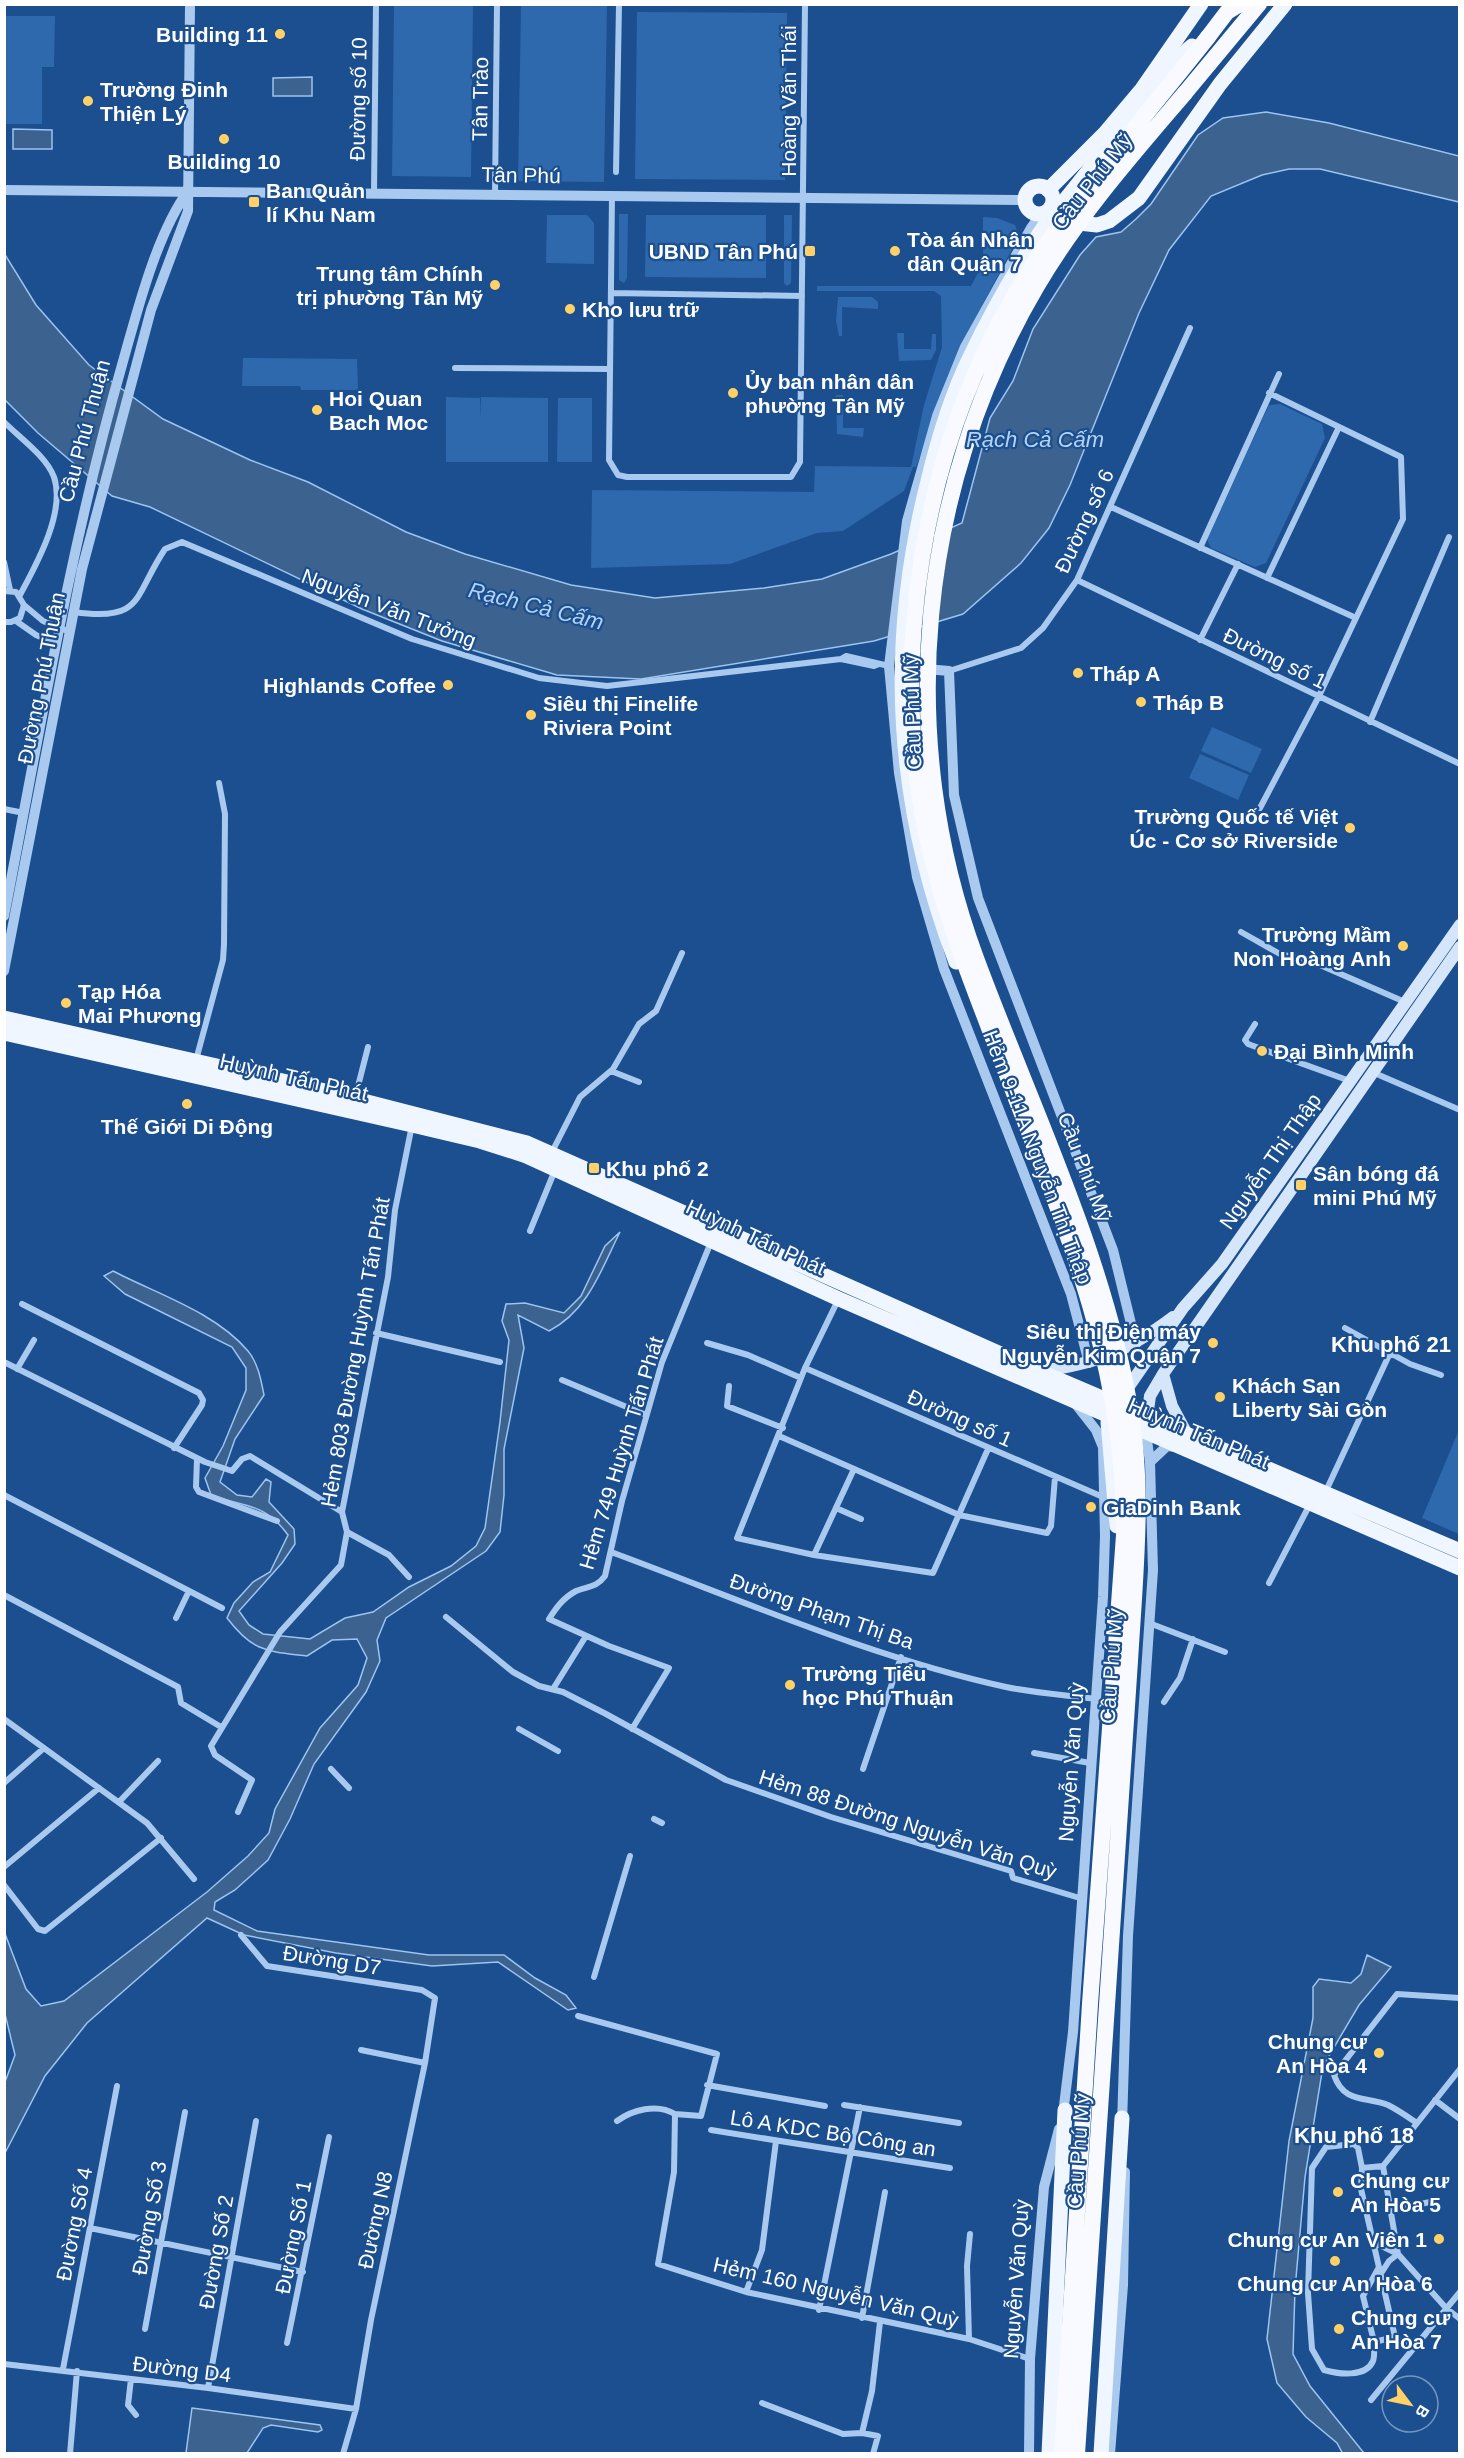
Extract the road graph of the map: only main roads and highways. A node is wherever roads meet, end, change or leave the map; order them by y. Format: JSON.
{"nodes":[{"id":1,"x":1201,"y":4,"type":"edge"},
{"id":2,"x":1260,"y":4,"type":"edge"},
{"id":3,"x":1268,"y":4,"type":"edge"},
{"id":4,"x":1286,"y":4,"type":"edge"},
{"id":5,"x":1232,"y":7,"type":"edge"},
{"id":6,"x":1208,"y":37,"type":"junction"},
{"id":7,"x":1187,"y":94,"type":"junction"},
{"id":8,"x":1048,"y":190,"type":"junction"},
{"id":9,"x":1045,"y":212,"type":"junction"},
{"id":10,"x":1460,"y":925,"type":"edge"},
{"id":11,"x":1460,"y":947,"type":"edge"},
{"id":12,"x":4,"y":1018,"type":"edge"},
{"id":13,"x":4,"y":1033,"type":"edge"},
{"id":14,"x":195,"y":1061,"type":"junction"},
{"id":15,"x":196,"y":1076,"type":"junction"},
{"id":16,"x":404,"y":1119,"type":"junction"},
{"id":17,"x":688,"y":1221,"type":"junction"},
{"id":18,"x":1199,"y":1292,"type":"junction"},
{"id":19,"x":1213,"y":1301,"type":"junction"},
{"id":20,"x":1183,"y":1308,"type":"junction"},
{"id":21,"x":1163,"y":1374,"type":"junction"},
{"id":22,"x":1036,"y":1377,"type":"junction"},
{"id":23,"x":1114,"y":1412,"type":"junction"},
{"id":24,"x":1146,"y":1417,"type":"junction"},
{"id":25,"x":1146,"y":1433,"type":"junction"},
{"id":26,"x":1187,"y":1434,"type":"junction"},
{"id":27,"x":1267,"y":1477,"type":"junction"},
{"id":28,"x":1455,"y":1558,"type":"edge"},
{"id":29,"x":1065,"y":2110,"type":"road end"},
{"id":30,"x":1122,"y":2118,"type":"road end"},
{"id":31,"x":1063,"y":2175,"type":"joint"},
{"id":32,"x":1049,"y":2454,"type":"edge"},
{"id":33,"x":1055,"y":2454,"type":"edge"},
{"id":34,"x":1062,"y":2454,"type":"edge"},
{"id":35,"x":1077,"y":2454,"type":"edge"},
{"id":36,"x":1082,"y":2454,"type":"edge"},
{"id":37,"x":1101,"y":2454,"type":"edge"}],
"edges":[{"from":1,"to":8,"type":"main road"},
{"from":2,"to":7,"type":"highway","name":"Cầu Phú Mỹ"},
{"from":3,"to":7,"type":"main road","name":"Cầu Phú Mỹ"},
{"from":4,"to":9,"type":"main road"},
{"from":5,"to":6,"type":"highway","name":"Cầu Phú Mỹ"},
{"from":6,"to":33,"type":"main road","name":"Cầu Phú Mỹ","bridge":true},
{"from":6,"to":34,"type":"highway","name":"Cầu Phú Mỹ","bridge":true},
{"from":7,"to":35,"type":"highway","name":"Cầu Phú Mỹ","bridge":true},
{"from":7,"to":36,"type":"main road","name":"Cầu Phú Mỹ","bridge":true},
{"from":8,"to":9,"type":"main road"},
{"from":8,"to":9,"type":"main road"},
{"from":10,"to":18,"type":"main road","name":"Nguyễn Thị Thập"},
{"from":11,"to":19,"type":"main road","name":"Nguyễn Thị Thập"},
{"from":12,"to":14,"type":"main road","name":"Huỳnh Tấn Phát"},
{"from":13,"to":15,"type":"main road","name":"Huỳnh Tấn Phát"},
{"from":14,"to":15,"type":"main road"},
{"from":14,"to":16,"type":"main road","name":"Huỳnh Tấn Phát"},
{"from":15,"to":16,"type":"main road","name":"Huỳnh Tấn Phát"},
{"from":16,"to":17,"type":"main road","name":"Huỳnh Tấn Phát"},
{"from":16,"to":17,"type":"main road","name":"Huỳnh Tấn Phát"},
{"from":17,"to":22,"type":"main road","name":"Huỳnh Tấn Phát"},
{"from":17,"to":22,"type":"main road","name":"Huỳnh Tấn Phát"},
{"from":18,"to":19,"type":"main road"},
{"from":18,"to":20,"type":"main road","name":"Nguyễn Thị Thập"},
{"from":19,"to":21,"type":"main road","name":"Nguyễn Thị Thập"},
{"from":20,"to":22,"type":"main road"},
{"from":20,"to":23,"type":"main road","name":"Nguyễn Thị Thập"},
{"from":21,"to":24,"type":"main road","name":"Nguyễn Thị Thập"},
{"from":21,"to":26,"type":"main road"},
{"from":22,"to":23,"type":"main road","name":"Huỳnh Tấn Phát"},
{"from":22,"to":23,"type":"main road","name":"Huỳnh Tấn Phát"},
{"from":23,"to":24,"type":"main road","name":"Huỳnh Tấn Phát"},
{"from":23,"to":25,"type":"main road","name":"Huỳnh Tấn Phát"},
{"from":24,"to":25,"type":"main road","name":"Nguyễn Thị Thập"},
{"from":24,"to":26,"type":"main road","name":"Huỳnh Tấn Phát"},
{"from":25,"to":27,"type":"main road","name":"Huỳnh Tấn Phát"},
{"from":26,"to":27,"type":"main road","name":"Huỳnh Tấn Phát"},
{"from":27,"to":28,"type":"main road","name":"Huỳnh Tấn Phát"},
{"from":27,"to":28,"type":"main road","name":"Huỳnh Tấn Phát"},
{"from":29,"to":31,"type":"main road","name":"Nguyễn Văn Quỳ"},
{"from":30,"to":37,"type":"main road","name":"Cầu Phú Mỹ"},
{"from":31,"to":32,"type":"main road","name":"Cầu Phú Mỹ"}]}
